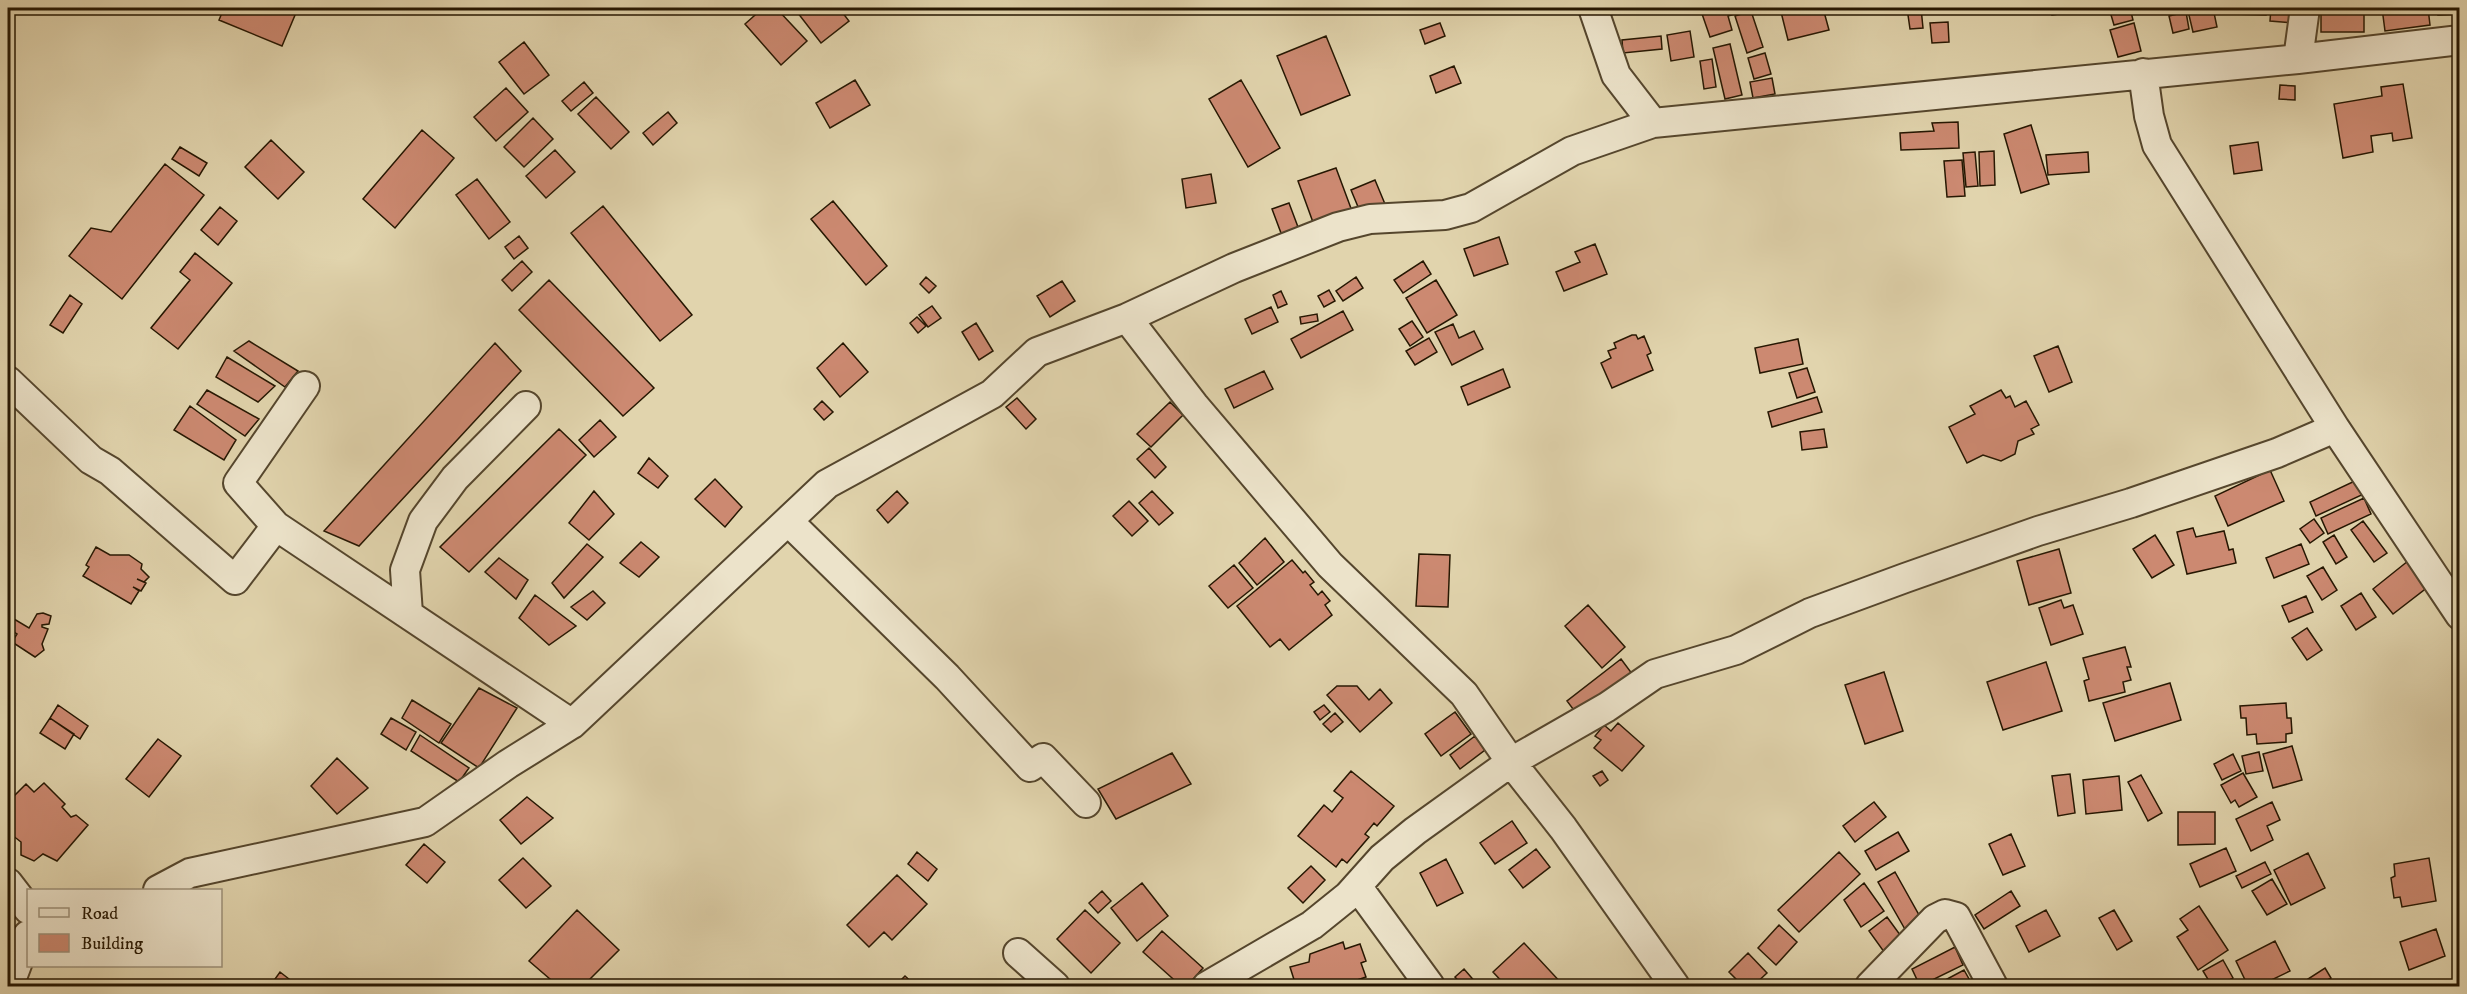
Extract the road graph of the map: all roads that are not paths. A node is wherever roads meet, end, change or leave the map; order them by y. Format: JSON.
{"nodes":[{"id":1,"x":1593,"y":8,"type":"edge"},
{"id":2,"x":2305,"y":8,"type":"edge"},
{"id":3,"x":2460,"y":40,"type":"edge"},
{"id":4,"x":2298,"y":59,"type":"junction"},
{"id":5,"x":2143,"y":73,"type":"junction"},
{"id":6,"x":1653,"y":123,"type":"junction"},
{"id":7,"x":1127,"y":318,"type":"junction"},
{"id":8,"x":8,"y":381,"type":"edge"},
{"id":9,"x":305,"y":386,"type":"dead end"},
{"id":10,"x":525,"y":406,"type":"dead end"},
{"id":11,"x":2335,"y":428,"type":"junction"},
{"id":12,"x":788,"y":521,"type":"junction"},
{"id":13,"x":276,"y":526,"type":"junction"},
{"id":14,"x":408,"y":614,"type":"junction"},
{"id":15,"x":2460,"y":615,"type":"edge"},
{"id":16,"x":572,"y":724,"type":"junction"},
{"id":17,"x":1511,"y":762,"type":"junction"},
{"id":18,"x":1086,"y":803,"type":"dead end"},
{"id":19,"x":8,"y":883,"type":"edge"},
{"id":20,"x":1357,"y":886,"type":"junction"},
{"id":21,"x":162,"y":889,"type":"edge"},
{"id":22,"x":27,"y":908,"type":"edge"},
{"id":23,"x":27,"y":938,"type":"edge"},
{"id":24,"x":1018,"y":953,"type":"dead end"},
{"id":25,"x":16,"y":973,"type":"edge"},
{"id":26,"x":1055,"y":987,"type":"edge"},
{"id":27,"x":1207,"y":987,"type":"edge"},
{"id":28,"x":1430,"y":987,"type":"edge"},
{"id":29,"x":1676,"y":987,"type":"edge"},
{"id":30,"x":1870,"y":987,"type":"edge"},
{"id":31,"x":1992,"y":987,"type":"edge"}],
"edges":[{"from":1,"to":6,"type":"street"},
{"from":2,"to":4,"type":"street"},
{"from":3,"to":4,"type":"street"},
{"from":4,"to":5,"type":"street"},
{"from":5,"to":6,"type":"street"},
{"from":5,"to":11,"type":"street"},
{"from":6,"to":7,"type":"street"},
{"from":7,"to":12,"type":"street"},
{"from":7,"to":17,"type":"street"},
{"from":8,"to":13,"type":"street"},
{"from":9,"to":13,"type":"street"},
{"from":10,"to":14,"type":"street"},
{"from":11,"to":15,"type":"street"},
{"from":11,"to":17,"type":"street"},
{"from":12,"to":16,"type":"street"},
{"from":12,"to":18,"type":"street"},
{"from":13,"to":14,"type":"street"},
{"from":14,"to":16,"type":"street"},
{"from":16,"to":21,"type":"street"},
{"from":17,"to":20,"type":"street"},
{"from":17,"to":29,"type":"street"},
{"from":19,"to":22,"type":"street"},
{"from":20,"to":27,"type":"street"},
{"from":20,"to":28,"type":"street"},
{"from":23,"to":25,"type":"street"},
{"from":24,"to":26,"type":"street"},
{"from":30,"to":31,"type":"street"}]}
